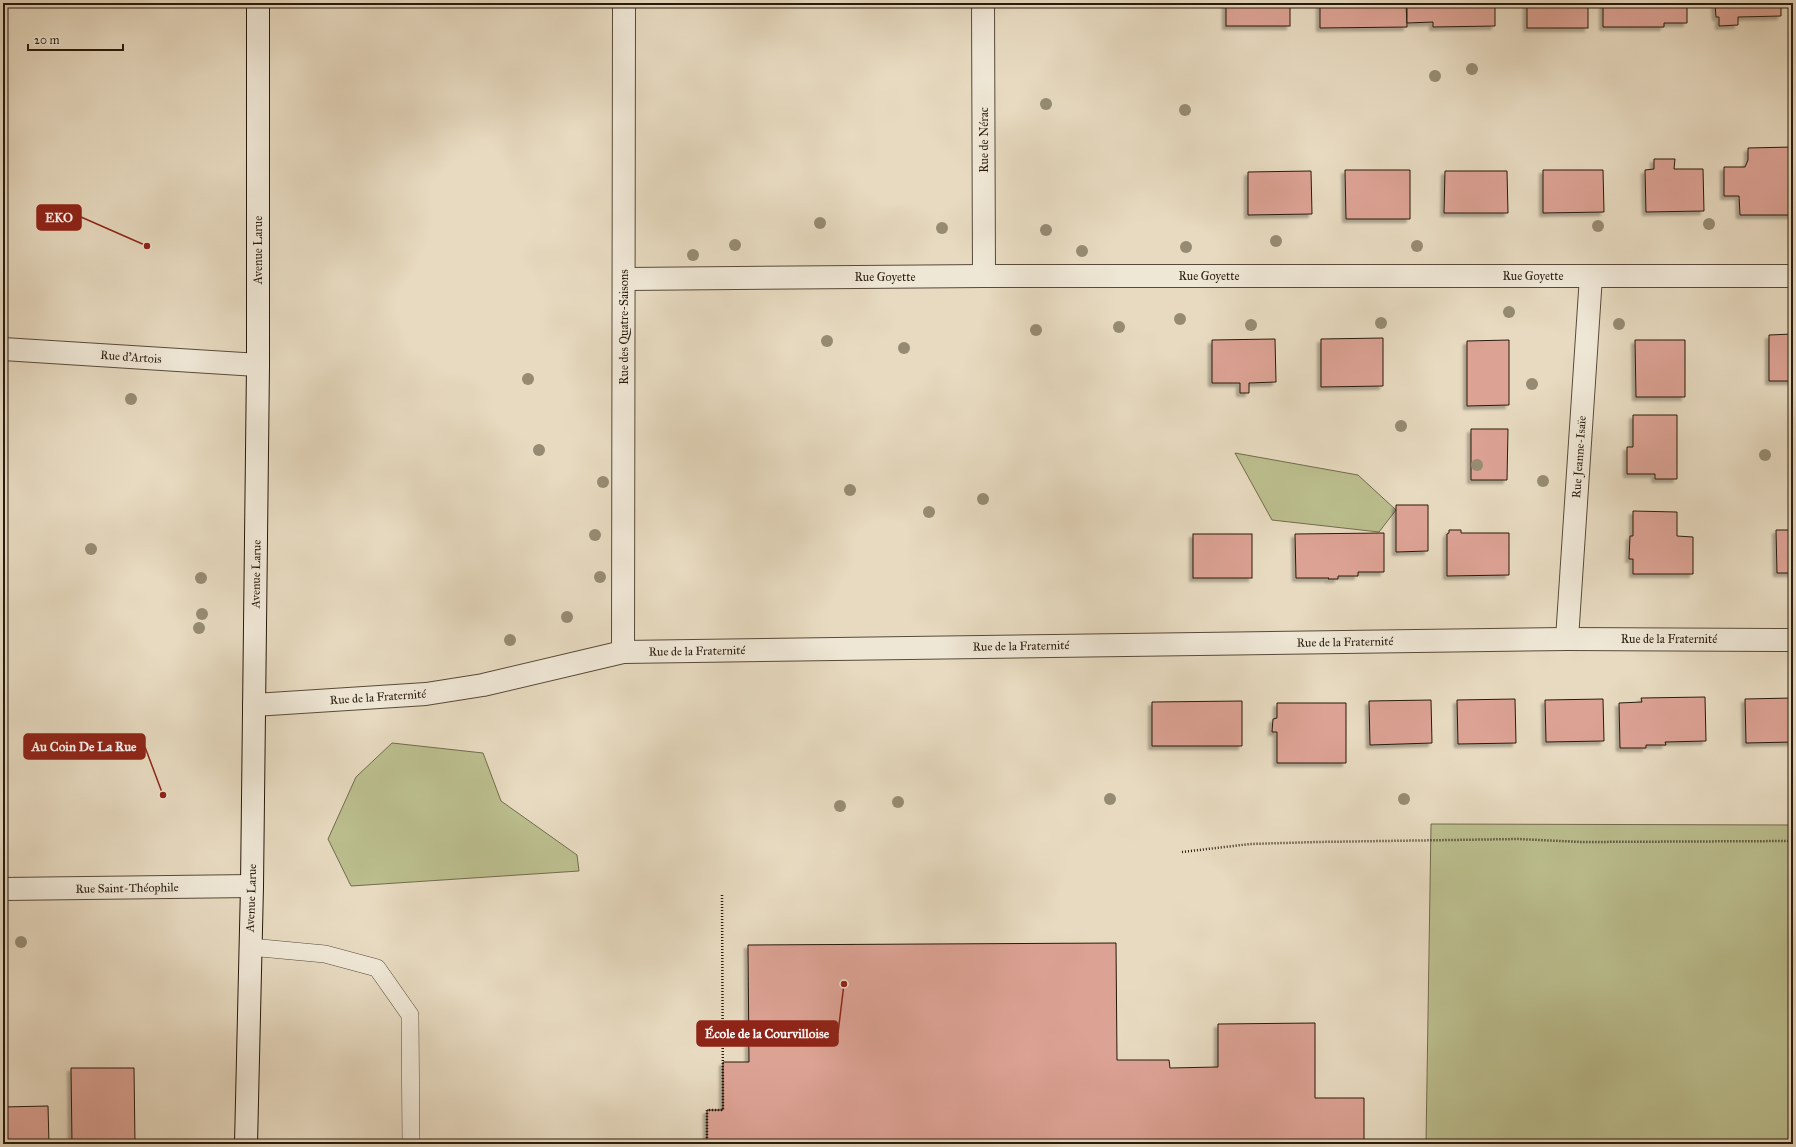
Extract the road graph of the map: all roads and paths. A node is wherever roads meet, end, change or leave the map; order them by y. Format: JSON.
{"nodes":[{"id":1,"x":258,"y":3,"type":"edge"},
{"id":2,"x":624,"y":3,"type":"edge"},
{"id":3,"x":983,"y":3,"type":"edge"},
{"id":4,"x":984,"y":276,"type":"junction"},
{"id":5,"x":1591,"y":276,"type":"junction"},
{"id":6,"x":1793,"y":276,"type":"edge"},
{"id":7,"x":625,"y":279,"type":"junction"},
{"id":8,"x":3,"y":349,"type":"edge"},
{"id":9,"x":258,"y":365,"type":"junction"},
{"id":10,"x":1567,"y":639,"type":"junction"},
{"id":11,"x":1793,"y":640,"type":"edge"},
{"id":12,"x":623,"y":652,"type":"junction"},
{"id":13,"x":254,"y":705,"type":"junction"},
{"id":14,"x":1793,"y":841,"type":"edge"},
{"id":15,"x":1182,"y":852,"type":"dead end"},
{"id":16,"x":252,"y":886,"type":"junction"},
{"id":17,"x":3,"y":889,"type":"edge"},
{"id":18,"x":722,"y":894,"type":"dead end"},
{"id":19,"x":250,"y":947,"type":"junction"},
{"id":20,"x":246,"y":1144,"type":"edge"},
{"id":21,"x":411,"y":1144,"type":"edge"},
{"id":22,"x":707,"y":1144,"type":"edge"}],
"edges":[{"from":1,"to":9,"type":"street","name":"Avenue Larue"},
{"from":2,"to":7,"type":"street","name":"Rue des Quatre-Saisons"},
{"from":3,"to":4,"type":"street","name":"Rue de Nérac"},
{"from":4,"to":5,"type":"street","name":"Rue Goyette"},
{"from":4,"to":7,"type":"street","name":"Rue Goyette"},
{"from":5,"to":6,"type":"street","name":"Rue Goyette"},
{"from":5,"to":10,"type":"street","name":"Rue Jeanne-Isaïe"},
{"from":7,"to":12,"type":"street","name":"Rue des Quatre-Saisons"},
{"from":8,"to":9,"type":"street","name":"Rue d'Artois"},
{"from":9,"to":13,"type":"street","name":"Avenue Larue"},
{"from":10,"to":11,"type":"street","name":"Rue de la Fraternité"},
{"from":10,"to":12,"type":"street","name":"Rue de la Fraternité"},
{"from":12,"to":13,"type":"street","name":"Rue de la Fraternité"},
{"from":13,"to":16,"type":"street","name":"Avenue Larue"},
{"from":14,"to":15,"type":"path"},
{"from":16,"to":17,"type":"street","name":"Rue Saint-Théophile"},
{"from":16,"to":19,"type":"street","name":"Avenue Larue"},
{"from":18,"to":22,"type":"path"},
{"from":19,"to":20,"type":"street","name":"Avenue Larue"},
{"from":19,"to":21,"type":"lane"}]}
